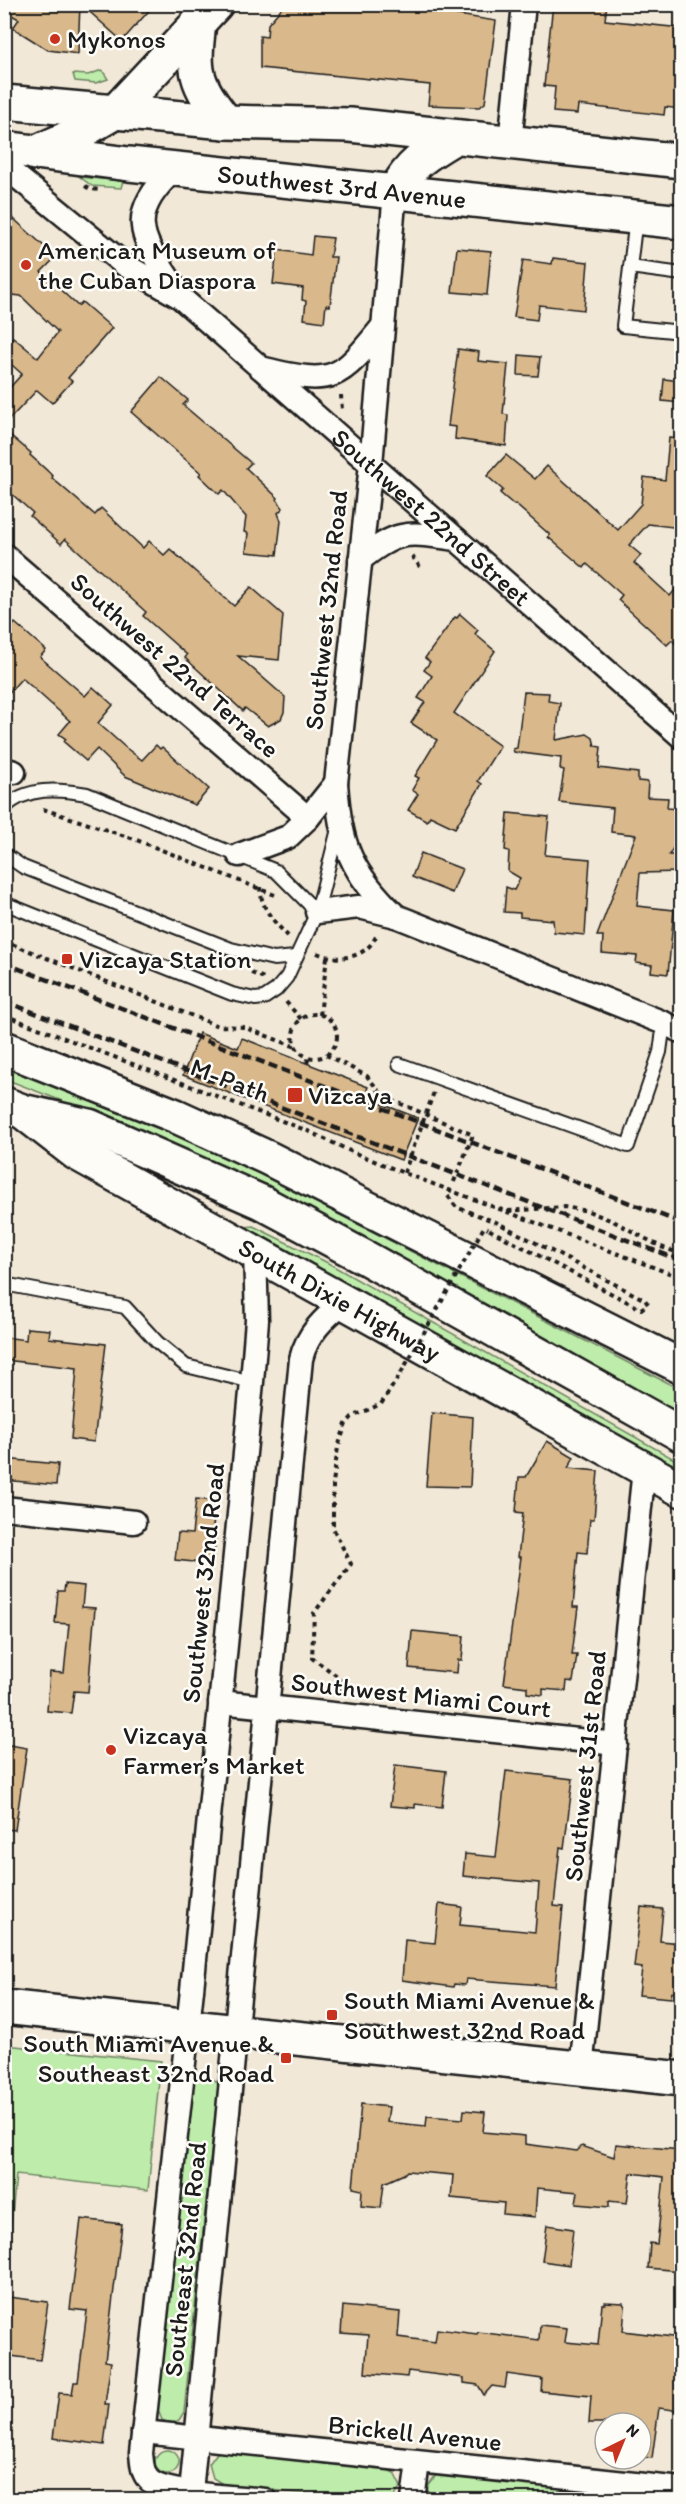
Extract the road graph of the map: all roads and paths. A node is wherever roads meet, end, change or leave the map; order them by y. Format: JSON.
{"nodes":[{"id":1,"x":524,"y":4,"type":"edge"},
{"id":2,"x":207,"y":14,"type":"edge"},
{"id":3,"x":6,"y":101,"type":"edge"},
{"id":4,"x":115,"y":112,"type":"junction"},
{"id":5,"x":226,"y":122,"type":"junction"},
{"id":6,"x":455,"y":137,"type":"junction"},
{"id":7,"x":510,"y":143,"type":"junction"},
{"id":8,"x":14,"y":156,"type":"edge"},
{"id":9,"x":681,"y":161,"type":"edge"},
{"id":10,"x":175,"y":169,"type":"junction"},
{"id":11,"x":395,"y":192,"type":"junction"},
{"id":12,"x":636,"y":217,"type":"junction"},
{"id":13,"x":681,"y":222,"type":"edge"},
{"id":14,"x":630,"y":267,"type":"junction"},
{"id":15,"x":681,"y":274,"type":"edge"},
{"id":16,"x":180,"y":297,"type":"junction"},
{"id":17,"x":383,"y":326,"type":"junction"},
{"id":18,"x":681,"y":332,"type":"edge"},
{"id":19,"x":261,"y":368,"type":"junction"},
{"id":20,"x":340,"y":388,"type":"dead end"},
{"id":21,"x":342,"y":421,"type":"dead end"},
{"id":22,"x":371,"y":464,"type":"junction"},
{"id":23,"x":456,"y":539,"type":"junction"},
{"id":24,"x":4,"y":555,"type":"edge"},
{"id":25,"x":360,"y":560,"type":"junction"},
{"id":26,"x":681,"y":736,"type":"edge"},
{"id":27,"x":336,"y":783,"type":"junction"},
{"id":28,"x":33,"y":807,"type":"dead end"},
{"id":29,"x":4,"y":808,"type":"edge"},
{"id":30,"x":308,"y":818,"type":"junction"},
{"id":31,"x":339,"y":824,"type":"junction"},
{"id":32,"x":4,"y":854,"type":"edge"},
{"id":33,"x":239,"y":855,"type":"junction"},
{"id":34,"x":260,"y":880,"type":"dead end"},
{"id":35,"x":260,"y":888,"type":"junction"},
{"id":36,"x":282,"y":898,"type":"dead end"},
{"id":37,"x":4,"y":903,"type":"edge"},
{"id":38,"x":317,"y":912,"type":"junction"},
{"id":39,"x":396,"y":916,"type":"junction"},
{"id":40,"x":377,"y":934,"type":"dead end"},
{"id":41,"x":293,"y":940,"type":"dead end"},
{"id":42,"x":4,"y":941,"type":"edge"},
{"id":43,"x":308,"y":950,"type":"dead end"},
{"id":44,"x":295,"y":957,"type":"junction"},
{"id":45,"x":327,"y":957,"type":"junction"},
{"id":46,"x":283,"y":998,"type":"dead end"},
{"id":47,"x":4,"y":1014,"type":"edge"},
{"id":48,"x":320,"y":1015,"type":"junction"},
{"id":49,"x":301,"y":1019,"type":"junction"},
{"id":50,"x":676,"y":1023,"type":"edge"},
{"id":51,"x":296,"y":1047,"type":"junction"},
{"id":52,"x":4,"y":1048,"type":"edge"},
{"id":53,"x":326,"y":1055,"type":"junction"},
{"id":54,"x":309,"y":1057,"type":"junction"},
{"id":55,"x":307,"y":1063,"type":"dead end"},
{"id":56,"x":399,"y":1064,"type":"dead end"},
{"id":57,"x":428,"y":1105,"type":"dead end"},
{"id":58,"x":13,"y":1108,"type":"edge"},
{"id":59,"x":425,"y":1115,"type":"junction"},
{"id":60,"x":404,"y":1173,"type":"junction"},
{"id":61,"x":453,"y":1184,"type":"dead end"},
{"id":62,"x":448,"y":1196,"type":"dead end"},
{"id":63,"x":507,"y":1211,"type":"junction"},
{"id":64,"x":255,"y":1252,"type":"junction"},
{"id":65,"x":681,"y":1254,"type":"edge"},
{"id":66,"x":681,"y":1278,"type":"edge"},
{"id":67,"x":4,"y":1284,"type":"edge"},
{"id":68,"x":344,"y":1302,"type":"junction"},
{"id":69,"x":681,"y":1366,"type":"edge"},
{"id":70,"x":252,"y":1382,"type":"junction"},
{"id":71,"x":681,"y":1435,"type":"edge"},
{"id":72,"x":644,"y":1469,"type":"junction"},
{"id":73,"x":681,"y":1490,"type":"edge"},
{"id":74,"x":4,"y":1508,"type":"edge"},
{"id":75,"x":134,"y":1522,"type":"dead end"},
{"id":76,"x":339,"y":1692,"type":"dead end"},
{"id":77,"x":220,"y":1702,"type":"junction"},
{"id":78,"x":267,"y":1707,"type":"junction"},
{"id":79,"x":616,"y":1744,"type":"junction"},
{"id":80,"x":4,"y":2007,"type":"edge"},
{"id":81,"x":188,"y":2027,"type":"junction"},
{"id":82,"x":237,"y":2032,"type":"junction"},
{"id":83,"x":581,"y":2069,"type":"junction"},
{"id":84,"x":681,"y":2079,"type":"edge"},
{"id":85,"x":143,"y":2432,"type":"junction"},
{"id":86,"x":195,"y":2437,"type":"junction"},
{"id":87,"x":418,"y":2462,"type":"junction"},
{"id":88,"x":191,"y":2492,"type":"junction"},
{"id":89,"x":678,"y":2492,"type":"edge"},
{"id":90,"x":265,"y":2499,"type":"edge"},
{"id":91,"x":413,"y":2499,"type":"edge"}],
"edges":[{"from":1,"to":7,"type":"street"},
{"from":2,"to":4,"type":"main road"},
{"from":2,"to":5,"type":"main road"},
{"from":3,"to":4,"type":"main road","name":"Southwest 3rd Avenue"},
{"from":4,"to":5,"type":"main road","name":"Southwest 3rd Avenue"},
{"from":4,"to":8,"type":"main road"},
{"from":5,"to":6,"type":"main road","name":"Southwest 3rd Avenue"},
{"from":6,"to":7,"type":"main road","name":"Southwest 3rd Avenue"},
{"from":6,"to":11,"type":"main road"},
{"from":7,"to":9,"type":"main road","name":"Southwest 3rd Avenue"},
{"from":8,"to":10,"type":"main road","name":"Southwest 3rd Avenue"},
{"from":8,"to":16,"type":"street","name":"Southwest 22nd Street"},
{"from":10,"to":11,"type":"main road","name":"Southwest 3rd Avenue"},
{"from":10,"to":16,"type":"street","name":"Southwest 22nd Street"},
{"from":11,"to":12,"type":"main road","name":"Southwest 3rd Avenue"},
{"from":11,"to":17,"type":"street","name":"Southwest 32nd Road"},
{"from":12,"to":13,"type":"main road","name":"Southwest 3rd Avenue"},
{"from":12,"to":14,"type":"lane"},
{"from":14,"to":15,"type":"lane"},
{"from":14,"to":18,"type":"lane"},
{"from":16,"to":19,"type":"street","name":"Southwest 22nd Street"},
{"from":17,"to":19,"type":"street"},
{"from":17,"to":22,"type":"street","name":"Southwest 32nd Road"},
{"from":19,"to":22,"type":"street","name":"Southwest 22nd Street"},
{"from":20,"to":21,"type":"path"},
{"from":22,"to":23,"type":"street","name":"Southwest 22nd Street"},
{"from":22,"to":25,"type":"street","name":"Southwest 32nd Road"},
{"from":23,"to":25,"type":"street"},
{"from":23,"to":26,"type":"street","name":"Southwest 22nd Street"},
{"from":24,"to":30,"type":"street","name":"Southwest 22nd Terrace"},
{"from":25,"to":27,"type":"street","name":"Southwest 32nd Road"},
{"from":27,"to":30,"type":"street"},
{"from":27,"to":31,"type":"street","name":"Southwest 32nd Road"},
{"from":28,"to":35,"type":"path"},
{"from":29,"to":33,"type":"lane"},
{"from":30,"to":33,"type":"street"},
{"from":31,"to":38,"type":"lane"},
{"from":31,"to":39,"type":"street","name":"Southwest 32nd Road"},
{"from":32,"to":44,"type":"lane"},
{"from":33,"to":38,"type":"lane"},
{"from":34,"to":35,"type":"path"},
{"from":35,"to":36,"type":"path"},
{"from":35,"to":41,"type":"path"},
{"from":37,"to":44,"type":"lane"},
{"from":38,"to":39,"type":"street"},
{"from":38,"to":44,"type":"lane"},
{"from":39,"to":50,"type":"street"},
{"from":40,"to":45,"type":"path"},
{"from":42,"to":51,"type":"path"},
{"from":43,"to":45,"type":"path"},
{"from":45,"to":48,"type":"path"},
{"from":46,"to":49,"type":"path"},
{"from":47,"to":60,"type":"path","name":"M-Path"},
{"from":48,"to":49,"type":"path"},
{"from":48,"to":53,"type":"path"},
{"from":49,"to":51,"type":"path"},
{"from":50,"to":56,"type":"lane"},
{"from":51,"to":54,"type":"path"},
{"from":52,"to":69,"type":"main road"},
{"from":53,"to":54,"type":"path"},
{"from":53,"to":59,"type":"path"},
{"from":54,"to":55,"type":"path"},
{"from":57,"to":59,"type":"path"},
{"from":58,"to":64,"type":"main road","name":"South Dixie Highway"},
{"from":58,"to":71,"type":"main road"},
{"from":59,"to":60,"type":"path"},
{"from":59,"to":61,"type":"path"},
{"from":60,"to":63,"type":"path","name":"M-Path"},
{"from":62,"to":76,"type":"path","bridge":true},
{"from":63,"to":65,"type":"path","name":"M-Path"},
{"from":63,"to":66,"type":"path","name":"M-Path"},
{"from":64,"to":68,"type":"main road","name":"South Dixie Highway"},
{"from":64,"to":70,"type":"street","name":"Southwest 32nd Road"},
{"from":67,"to":70,"type":"lane"},
{"from":68,"to":72,"type":"main road","name":"South Dixie Highway"},
{"from":68,"to":78,"type":"street"},
{"from":70,"to":77,"type":"street","name":"Southwest 32nd Road"},
{"from":72,"to":73,"type":"main road","name":"South Dixie Highway"},
{"from":72,"to":79,"type":"street","name":"Southwest 31st Road"},
{"from":74,"to":75,"type":"street"},
{"from":77,"to":78,"type":"street","name":"Southwest Miami Court"},
{"from":77,"to":81,"type":"street","name":"Southwest 32nd Road"},
{"from":78,"to":79,"type":"street","name":"Southwest Miami Court"},
{"from":78,"to":82,"type":"street"},
{"from":79,"to":83,"type":"street","name":"Southwest 31st Road"},
{"from":80,"to":81,"type":"main road"},
{"from":81,"to":82,"type":"main road"},
{"from":81,"to":85,"type":"street","name":"Southeast 32nd Road"},
{"from":82,"to":83,"type":"main road"},
{"from":82,"to":86,"type":"street","name":"Southeast 32nd Road"},
{"from":83,"to":84,"type":"main road"},
{"from":85,"to":86,"type":"street","name":"Brickell Avenue"},
{"from":85,"to":88,"type":"street","name":"Southeast 32nd Road"},
{"from":86,"to":87,"type":"street","name":"Brickell Avenue"},
{"from":86,"to":88,"type":"street","name":"Southeast 32nd Road"},
{"from":87,"to":89,"type":"street","name":"Brickell Avenue"},
{"from":87,"to":91,"type":"street"},
{"from":88,"to":90,"type":"street"}]}
